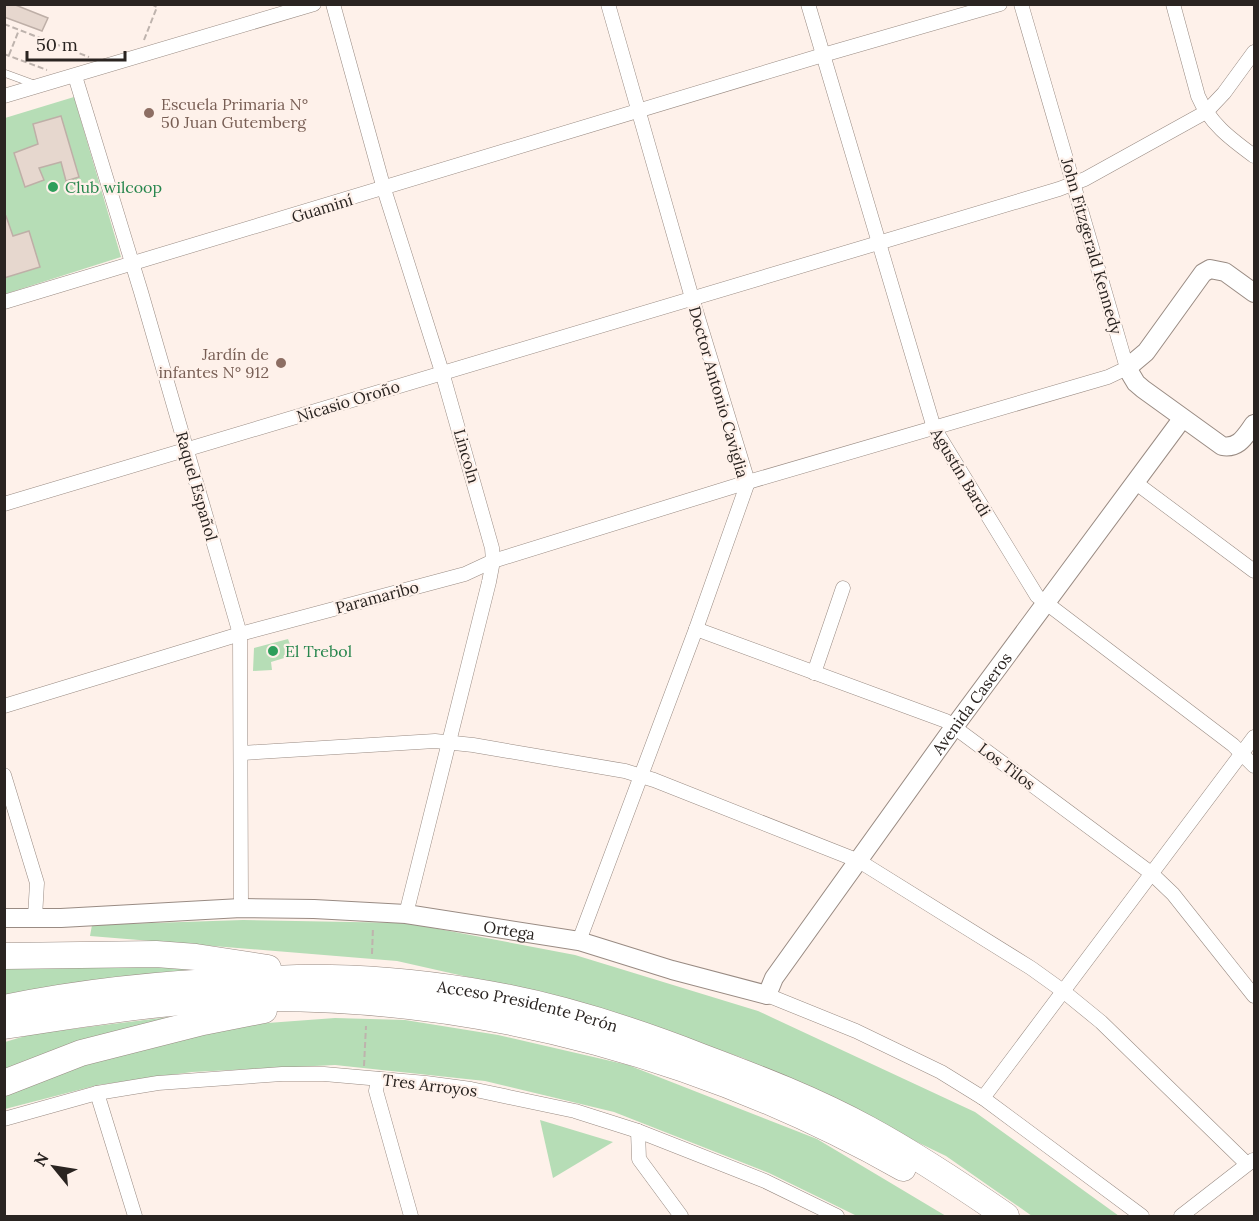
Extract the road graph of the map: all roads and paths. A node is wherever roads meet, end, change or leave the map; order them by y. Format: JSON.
{"nodes":[{"id":1,"x":151,"y":4,"type":"edge"},
{"id":2,"x":314,"y":4,"type":"edge"},
{"id":3,"x":333,"y":4,"type":"edge"},
{"id":4,"x":609,"y":4,"type":"edge"},
{"id":5,"x":808,"y":4,"type":"edge"},
{"id":6,"x":1000,"y":4,"type":"edge"},
{"id":7,"x":1021,"y":4,"type":"edge"},
{"id":8,"x":1173,"y":4,"type":"edge"},
{"id":9,"x":157,"y":6,"type":"edge"},
{"id":10,"x":4,"y":24,"type":"edge"},
{"id":11,"x":19,"y":30,"type":"junction"},
{"id":12,"x":144,"y":41,"type":"dead end"},
{"id":13,"x":1254,"y":52,"type":"edge"},
{"id":14,"x":4,"y":54,"type":"edge"},
{"id":15,"x":823,"y":55,"type":"junction"},
{"id":16,"x":9,"y":56,"type":"junction"},
{"id":17,"x":111,"y":65,"type":"junction"},
{"id":18,"x":4,"y":74,"type":"edge"},
{"id":19,"x":72,"y":77,"type":"junction"},
{"id":20,"x":39,"y":86,"type":"junction"},
{"id":21,"x":4,"y":96,"type":"edge"},
{"id":22,"x":638,"y":111,"type":"junction"},
{"id":23,"x":1206,"y":112,"type":"junction"},
{"id":24,"x":1254,"y":156,"type":"edge"},
{"id":25,"x":1073,"y":183,"type":"junction"},
{"id":26,"x":384,"y":189,"type":"junction"},
{"id":27,"x":878,"y":244,"type":"junction"},
{"id":28,"x":132,"y":264,"type":"junction"},
{"id":29,"x":1254,"y":293,"type":"edge"},
{"id":30,"x":692,"y":298,"type":"junction"},
{"id":31,"x":4,"y":302,"type":"edge"},
{"id":32,"x":1127,"y":368,"type":"junction"},
{"id":33,"x":442,"y":372,"type":"junction"},
{"id":34,"x":1182,"y":418,"type":"junction"},
{"id":35,"x":1254,"y":424,"type":"edge"},
{"id":36,"x":934,"y":428,"type":"junction"},
{"id":37,"x":187,"y":449,"type":"junction"},
{"id":38,"x":748,"y":482,"type":"junction"},
{"id":39,"x":1136,"y":483,"type":"junction"},
{"id":40,"x":4,"y":504,"type":"edge"},
{"id":41,"x":493,"y":561,"type":"junction"},
{"id":42,"x":1254,"y":571,"type":"edge"},
{"id":43,"x":843,"y":588,"type":"dead end"},
{"id":44,"x":1046,"y":604,"type":"junction"},
{"id":45,"x":696,"y":629,"type":"junction"},
{"id":46,"x":240,"y":634,"type":"junction"},
{"id":47,"x":814,"y":673,"type":"junction"},
{"id":48,"x":4,"y":706,"type":"edge"},
{"id":49,"x":954,"y":727,"type":"junction"},
{"id":50,"x":1254,"y":737,"type":"edge"},
{"id":51,"x":450,"y":742,"type":"junction"},
{"id":52,"x":242,"y":753,"type":"junction"},
{"id":53,"x":1243,"y":753,"type":"junction"},
{"id":54,"x":1254,"y":766,"type":"edge"},
{"id":55,"x":4,"y":775,"type":"edge"},
{"id":56,"x":641,"y":775,"type":"junction"},
{"id":57,"x":859,"y":861,"type":"junction"},
{"id":58,"x":1151,"y":873,"type":"junction"},
{"id":59,"x":241,"y":908,"type":"junction"},
{"id":60,"x":374,"y":912,"type":"junction"},
{"id":61,"x":406,"y":914,"type":"junction"},
{"id":62,"x":35,"y":917,"type":"junction"},
{"id":63,"x":4,"y":918,"type":"edge"},
{"id":64,"x":579,"y":941,"type":"junction"},
{"id":65,"x":372,"y":954,"type":"dead end"},
{"id":66,"x":4,"y":956,"type":"edge"},
{"id":67,"x":334,"y":988,"type":"junction"},
{"id":68,"x":1063,"y":991,"type":"junction"},
{"id":69,"x":766,"y":995,"type":"junction"},
{"id":70,"x":1254,"y":996,"type":"edge"},
{"id":71,"x":4,"y":1008,"type":"edge"},
{"id":72,"x":4,"y":1026,"type":"edge"},
{"id":73,"x":366,"y":1026,"type":"dead end"},
{"id":74,"x":363,"y":1078,"type":"junction"},
{"id":75,"x":378,"y":1079,"type":"junction"},
{"id":76,"x":4,"y":1083,"type":"edge"},
{"id":77,"x":97,"y":1093,"type":"junction"},
{"id":78,"x":983,"y":1098,"type":"junction"},
{"id":79,"x":4,"y":1119,"type":"edge"},
{"id":80,"x":638,"y":1131,"type":"junction"},
{"id":81,"x":1251,"y":1161,"type":"edge"},
{"id":82,"x":135,"y":1216,"type":"edge"},
{"id":83,"x":411,"y":1216,"type":"edge"},
{"id":84,"x":681,"y":1216,"type":"edge"},
{"id":85,"x":837,"y":1216,"type":"edge"},
{"id":86,"x":979,"y":1216,"type":"edge"},
{"id":87,"x":1006,"y":1216,"type":"edge"},
{"id":88,"x":1142,"y":1216,"type":"edge"},
{"id":89,"x":1181,"y":1216,"type":"edge"}],
"edges":[{"from":1,"to":9,"type":"path"},
{"from":2,"to":17,"type":"street"},
{"from":3,"to":26,"type":"street","name":"Lincoln"},
{"from":4,"to":22,"type":"street","name":"Doctor Antonio Caviglia"},
{"from":5,"to":15,"type":"street","name":"Agustín Bardi"},
{"from":6,"to":15,"type":"street","name":"Guaminí"},
{"from":7,"to":25,"type":"street","name":"John Fitzgerald Kennedy"},
{"from":8,"to":23,"type":"street"},
{"from":9,"to":12,"type":"path"},
{"from":10,"to":11,"type":"path"},
{"from":11,"to":16,"type":"path"},
{"from":11,"to":17,"type":"path"},
{"from":13,"to":23,"type":"street","name":"Nicasio Oroño"},
{"from":14,"to":16,"type":"path"},
{"from":15,"to":22,"type":"street","name":"Guaminí"},
{"from":15,"to":27,"type":"street","name":"Agustín Bardi"},
{"from":16,"to":19,"type":"path"},
{"from":17,"to":19,"type":"street"},
{"from":18,"to":20,"type":"lane"},
{"from":19,"to":20,"type":"street"},
{"from":19,"to":28,"type":"street","name":"Raquel Español"},
{"from":20,"to":21,"type":"street"},
{"from":22,"to":26,"type":"street","name":"Guaminí"},
{"from":22,"to":30,"type":"street","name":"Doctor Antonio Caviglia"},
{"from":23,"to":24,"type":"street"},
{"from":23,"to":25,"type":"street","name":"Nicasio Oroño"},
{"from":25,"to":27,"type":"street","name":"Nicasio Oroño"},
{"from":25,"to":32,"type":"street","name":"John Fitzgerald Kennedy"},
{"from":26,"to":28,"type":"street","name":"Guaminí"},
{"from":26,"to":33,"type":"street","name":"Lincoln"},
{"from":27,"to":30,"type":"street","name":"Nicasio Oroño"},
{"from":27,"to":36,"type":"street","name":"Agustín Bardi"},
{"from":28,"to":31,"type":"street","name":"Guaminí"},
{"from":28,"to":37,"type":"street","name":"Raquel Español"},
{"from":29,"to":32,"type":"street"},
{"from":30,"to":33,"type":"street","name":"Nicasio Oroño"},
{"from":30,"to":38,"type":"street","name":"Doctor Antonio Caviglia"},
{"from":32,"to":34,"type":"street","name":"John Fitzgerald Kennedy"},
{"from":32,"to":36,"type":"street","name":"Paramaribo"},
{"from":33,"to":37,"type":"street","name":"Nicasio Oroño"},
{"from":33,"to":41,"type":"street","name":"Lincoln"},
{"from":34,"to":35,"type":"street","name":"John Fitzgerald Kennedy"},
{"from":34,"to":39,"type":"street","name":"Avenida Caseros"},
{"from":36,"to":38,"type":"street","name":"Paramaribo"},
{"from":36,"to":44,"type":"street","name":"Agustín Bardi"},
{"from":37,"to":40,"type":"street","name":"Nicasio Oroño"},
{"from":37,"to":46,"type":"street","name":"Raquel Español"},
{"from":38,"to":41,"type":"street","name":"Paramaribo"},
{"from":38,"to":45,"type":"street","name":"Doctor Antonio Caviglia"},
{"from":39,"to":42,"type":"street"},
{"from":39,"to":44,"type":"street","name":"Avenida Caseros"},
{"from":41,"to":46,"type":"street","name":"Paramaribo"},
{"from":41,"to":51,"type":"street","name":"Lincoln"},
{"from":43,"to":47,"type":"street"},
{"from":44,"to":49,"type":"street","name":"Avenida Caseros"},
{"from":44,"to":53,"type":"street","name":"Agustín Bardi"},
{"from":45,"to":47,"type":"street","name":"Los Tilos"},
{"from":45,"to":56,"type":"street","name":"Doctor Antonio Caviglia"},
{"from":46,"to":48,"type":"street","name":"Paramaribo"},
{"from":46,"to":52,"type":"street","name":"Raquel Español"},
{"from":47,"to":49,"type":"street","name":"Los Tilos"},
{"from":49,"to":57,"type":"street","name":"Avenida Caseros"},
{"from":49,"to":58,"type":"street","name":"Los Tilos"},
{"from":50,"to":53,"type":"street"},
{"from":51,"to":52,"type":"street"},
{"from":51,"to":56,"type":"street"},
{"from":51,"to":61,"type":"street","name":"Lincoln"},
{"from":52,"to":59,"type":"street","name":"Raquel Español"},
{"from":53,"to":54,"type":"street","name":"Agustín Bardi"},
{"from":53,"to":58,"type":"street"},
{"from":55,"to":62,"type":"street"},
{"from":56,"to":57,"type":"street"},
{"from":56,"to":64,"type":"street","name":"Doctor Antonio Caviglia"},
{"from":57,"to":68,"type":"street"},
{"from":57,"to":69,"type":"street","name":"Avenida Caseros"},
{"from":58,"to":68,"type":"street"},
{"from":58,"to":70,"type":"street","name":"Los Tilos"},
{"from":59,"to":60,"type":"street","name":"Ortega"},
{"from":59,"to":62,"type":"street","name":"Ortega"},
{"from":60,"to":61,"type":"street","name":"Ortega"},
{"from":60,"to":65,"type":"path"},
{"from":61,"to":64,"type":"street","name":"Ortega"},
{"from":62,"to":63,"type":"street","name":"Ortega"},
{"from":64,"to":69,"type":"street","name":"Ortega"},
{"from":66,"to":67,"type":"highway"},
{"from":67,"to":71,"type":"highway","name":"Acceso Presidente Perón"},
{"from":67,"to":72,"type":"highway","name":"Acceso Presidente Perón"},
{"from":67,"to":76,"type":"highway"},
{"from":67,"to":86,"type":"highway","name":"Acceso Presidente Perón"},
{"from":67,"to":87,"type":"highway","name":"Acceso Presidente Perón"},
{"from":68,"to":78,"type":"street"},
{"from":68,"to":81,"type":"street"},
{"from":69,"to":78,"type":"street","name":"Ortega"},
{"from":73,"to":74,"type":"path"},
{"from":74,"to":75,"type":"street","name":"Tres Arroyos"},
{"from":74,"to":77,"type":"street","name":"Tres Arroyos"},
{"from":75,"to":80,"type":"street","name":"Tres Arroyos"},
{"from":75,"to":83,"type":"street"},
{"from":77,"to":79,"type":"street","name":"Tres Arroyos"},
{"from":77,"to":82,"type":"street"},
{"from":78,"to":88,"type":"street","name":"Ortega"},
{"from":80,"to":84,"type":"street"},
{"from":80,"to":85,"type":"street","name":"Tres Arroyos"},
{"from":81,"to":89,"type":"street"}]}
